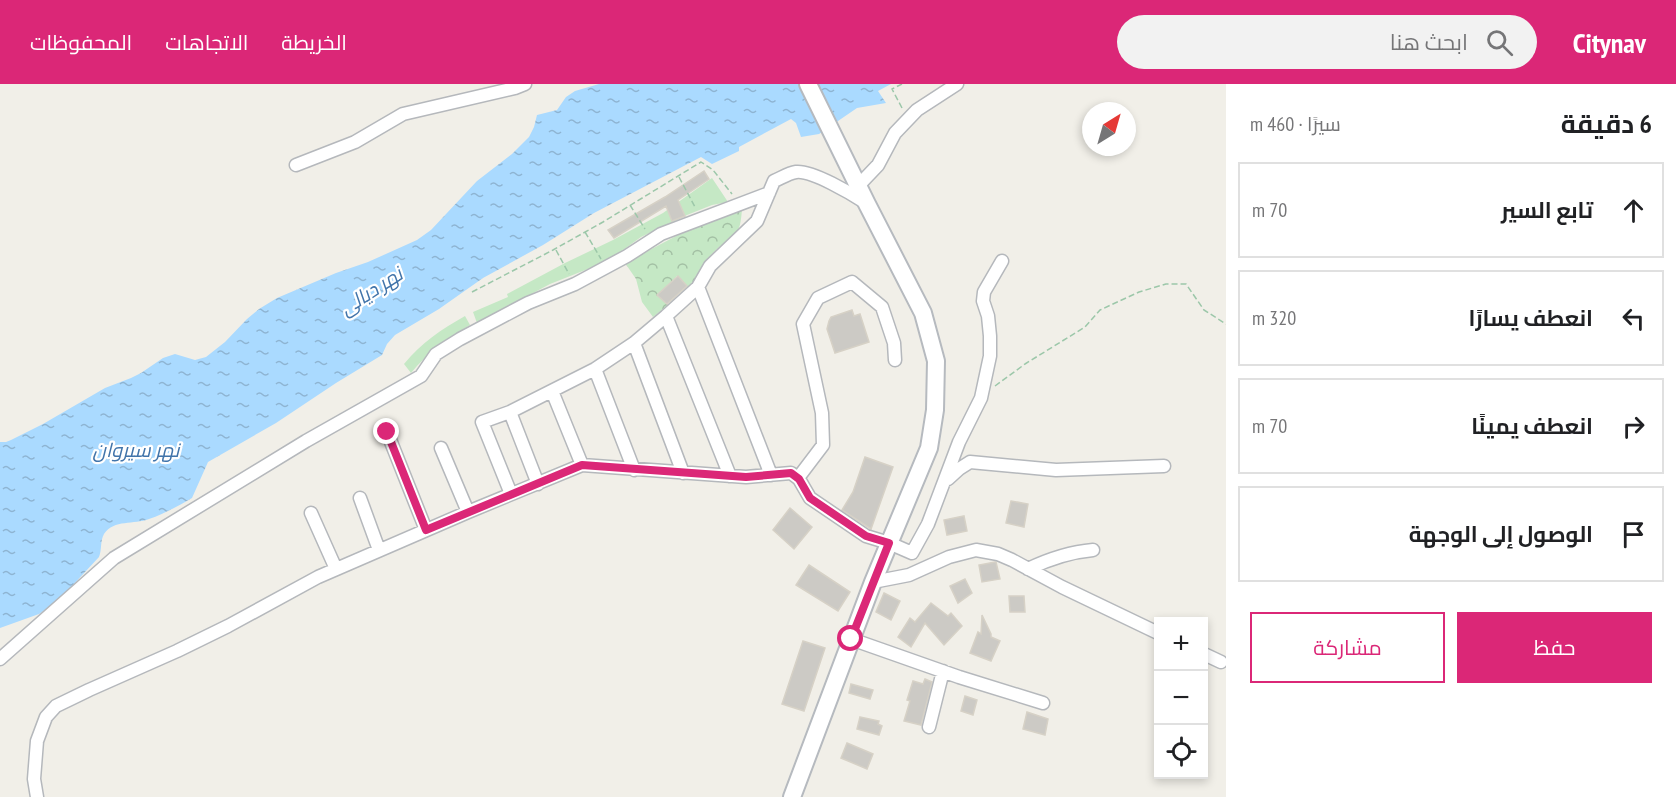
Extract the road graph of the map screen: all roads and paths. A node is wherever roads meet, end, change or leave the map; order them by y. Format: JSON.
{"nodes":[{"id":1,"x":525,"y":84,"type":"edge"},
{"id":2,"x":808,"y":84,"type":"edge"},
{"id":3,"x":902,"y":84,"type":"edge"},
{"id":4,"x":957,"y":84,"type":"edge"},
{"id":5,"x":908,"y":119,"type":"junction"},
{"id":6,"x":296,"y":165,"type":"dead end"},
{"id":7,"x":678,"y":175,"type":"junction"},
{"id":8,"x":858,"y":186,"type":"junction"},
{"id":9,"x":769,"y":193,"type":"junction"},
{"id":10,"x":740,"y":204,"type":"junction"},
{"id":11,"x":867,"y":204,"type":"junction"},
{"id":12,"x":630,"y":205,"type":"junction"},
{"id":13,"x":700,"y":219,"type":"junction"},
{"id":14,"x":585,"y":232,"type":"junction"},
{"id":15,"x":651,"y":240,"type":"junction"},
{"id":16,"x":556,"y":249,"type":"junction"},
{"id":17,"x":1002,"y":261,"type":"dead end"},
{"id":18,"x":606,"y":267,"type":"junction"},
{"id":19,"x":575,"y":284,"type":"junction"},
{"id":20,"x":698,"y":287,"type":"junction"},
{"id":21,"x":472,"y":292,"type":"dead end"},
{"id":22,"x":666,"y":316,"type":"junction"},
{"id":23,"x":1226,"y":324,"type":"edge"},
{"id":24,"x":634,"y":343,"type":"junction"},
{"id":25,"x":894,"y":360,"type":"dead end"},
{"id":26,"x":595,"y":369,"type":"junction"},
{"id":27,"x":552,"y":391,"type":"junction"},
{"id":28,"x":981,"y":398,"type":"junction"},
{"id":29,"x":510,"y":412,"type":"junction"},
{"id":30,"x":387,"y":432,"type":"dead end"},
{"id":31,"x":441,"y":448,"type":"dead end"},
{"id":32,"x":582,"y":465,"type":"junction"},
{"id":33,"x":1164,"y":466,"type":"dead end"},
{"id":34,"x":634,"y":470,"type":"junction"},
{"id":35,"x":683,"y":473,"type":"junction"},
{"id":36,"x":771,"y":475,"type":"junction"},
{"id":37,"x":730,"y":476,"type":"junction"},
{"id":38,"x":798,"y":478,"type":"junction"},
{"id":39,"x":945,"y":482,"type":"junction"},
{"id":40,"x":538,"y":484,"type":"junction"},
{"id":41,"x":511,"y":494,"type":"junction"},
{"id":42,"x":360,"y":498,"type":"dead end"},
{"id":43,"x":468,"y":512,"type":"junction"},
{"id":44,"x":311,"y":513,"type":"dead end"},
{"id":45,"x":426,"y":530,"type":"junction"},
{"id":46,"x":889,"y":543,"type":"junction"},
{"id":47,"x":379,"y":550,"type":"junction"},
{"id":48,"x":1093,"y":550,"type":"dead end"},
{"id":49,"x":336,"y":569,"type":"junction"},
{"id":50,"x":1028,"y":569,"type":"junction"},
{"id":51,"x":873,"y":582,"type":"junction"},
{"id":52,"x":1154,"y":631,"type":"edge"},
{"id":53,"x":851,"y":639,"type":"junction"},
{"id":54,"x":1208,"y":656,"type":"edge"},
{"id":55,"x":0,"y":659,"type":"edge"},
{"id":56,"x":1221,"y":662,"type":"dead end"},
{"id":57,"x":943,"y":671,"type":"junction"},
{"id":58,"x":1043,"y":703,"type":"dead end"},
{"id":59,"x":929,"y":727,"type":"dead end"},
{"id":60,"x":37,"y":797,"type":"edge"},
{"id":61,"x":792,"y":797,"type":"edge"}],
"edges":[{"from":1,"to":6,"type":"street"},
{"from":2,"to":8,"type":"main road"},
{"from":3,"to":5,"type":"path"},
{"from":4,"to":5,"type":"street"},
{"from":5,"to":8,"type":"street"},
{"from":7,"to":10,"type":"path"},
{"from":7,"to":12,"type":"path"},
{"from":7,"to":13,"type":"path"},
{"from":8,"to":11,"type":"main road"},
{"from":9,"to":10,"type":"street"},
{"from":9,"to":11,"type":"street"},
{"from":9,"to":20,"type":"street"},
{"from":10,"to":13,"type":"street"},
{"from":11,"to":46,"type":"main road"},
{"from":12,"to":14,"type":"path"},
{"from":12,"to":15,"type":"path"},
{"from":13,"to":15,"type":"street"},
{"from":14,"to":16,"type":"path"},
{"from":14,"to":18,"type":"path"},
{"from":15,"to":18,"type":"street"},
{"from":16,"to":19,"type":"path"},
{"from":16,"to":21,"type":"path"},
{"from":17,"to":28,"type":"street"},
{"from":18,"to":19,"type":"street"},
{"from":19,"to":55,"type":"street"},
{"from":20,"to":22,"type":"street"},
{"from":20,"to":36,"type":"street"},
{"from":22,"to":24,"type":"street"},
{"from":22,"to":37,"type":"street"},
{"from":23,"to":28,"type":"path"},
{"from":24,"to":26,"type":"street"},
{"from":24,"to":35,"type":"street"},
{"from":25,"to":38,"type":"street"},
{"from":26,"to":27,"type":"street"},
{"from":26,"to":34,"type":"street"},
{"from":27,"to":29,"type":"street"},
{"from":27,"to":32,"type":"street"},
{"from":28,"to":39,"type":"street"},
{"from":29,"to":40,"type":"street"},
{"from":29,"to":41,"type":"street"},
{"from":30,"to":45,"type":"street"},
{"from":31,"to":43,"type":"street"},
{"from":32,"to":34,"type":"street"},
{"from":32,"to":40,"type":"street"},
{"from":33,"to":39,"type":"street"},
{"from":34,"to":35,"type":"street"},
{"from":35,"to":37,"type":"street"},
{"from":36,"to":37,"type":"street"},
{"from":36,"to":38,"type":"street"},
{"from":38,"to":46,"type":"street"},
{"from":39,"to":46,"type":"street"},
{"from":40,"to":41,"type":"street"},
{"from":41,"to":43,"type":"street"},
{"from":42,"to":47,"type":"street"},
{"from":43,"to":45,"type":"street"},
{"from":44,"to":49,"type":"street"},
{"from":45,"to":47,"type":"street"},
{"from":46,"to":51,"type":"main road"},
{"from":47,"to":49,"type":"street"},
{"from":48,"to":50,"type":"street"},
{"from":49,"to":60,"type":"street"},
{"from":50,"to":51,"type":"street"},
{"from":50,"to":52,"type":"street"},
{"from":51,"to":53,"type":"main road"},
{"from":53,"to":57,"type":"street"},
{"from":53,"to":61,"type":"main road"},
{"from":54,"to":56,"type":"street"},
{"from":57,"to":58,"type":"street"},
{"from":57,"to":59,"type":"street"}]}
